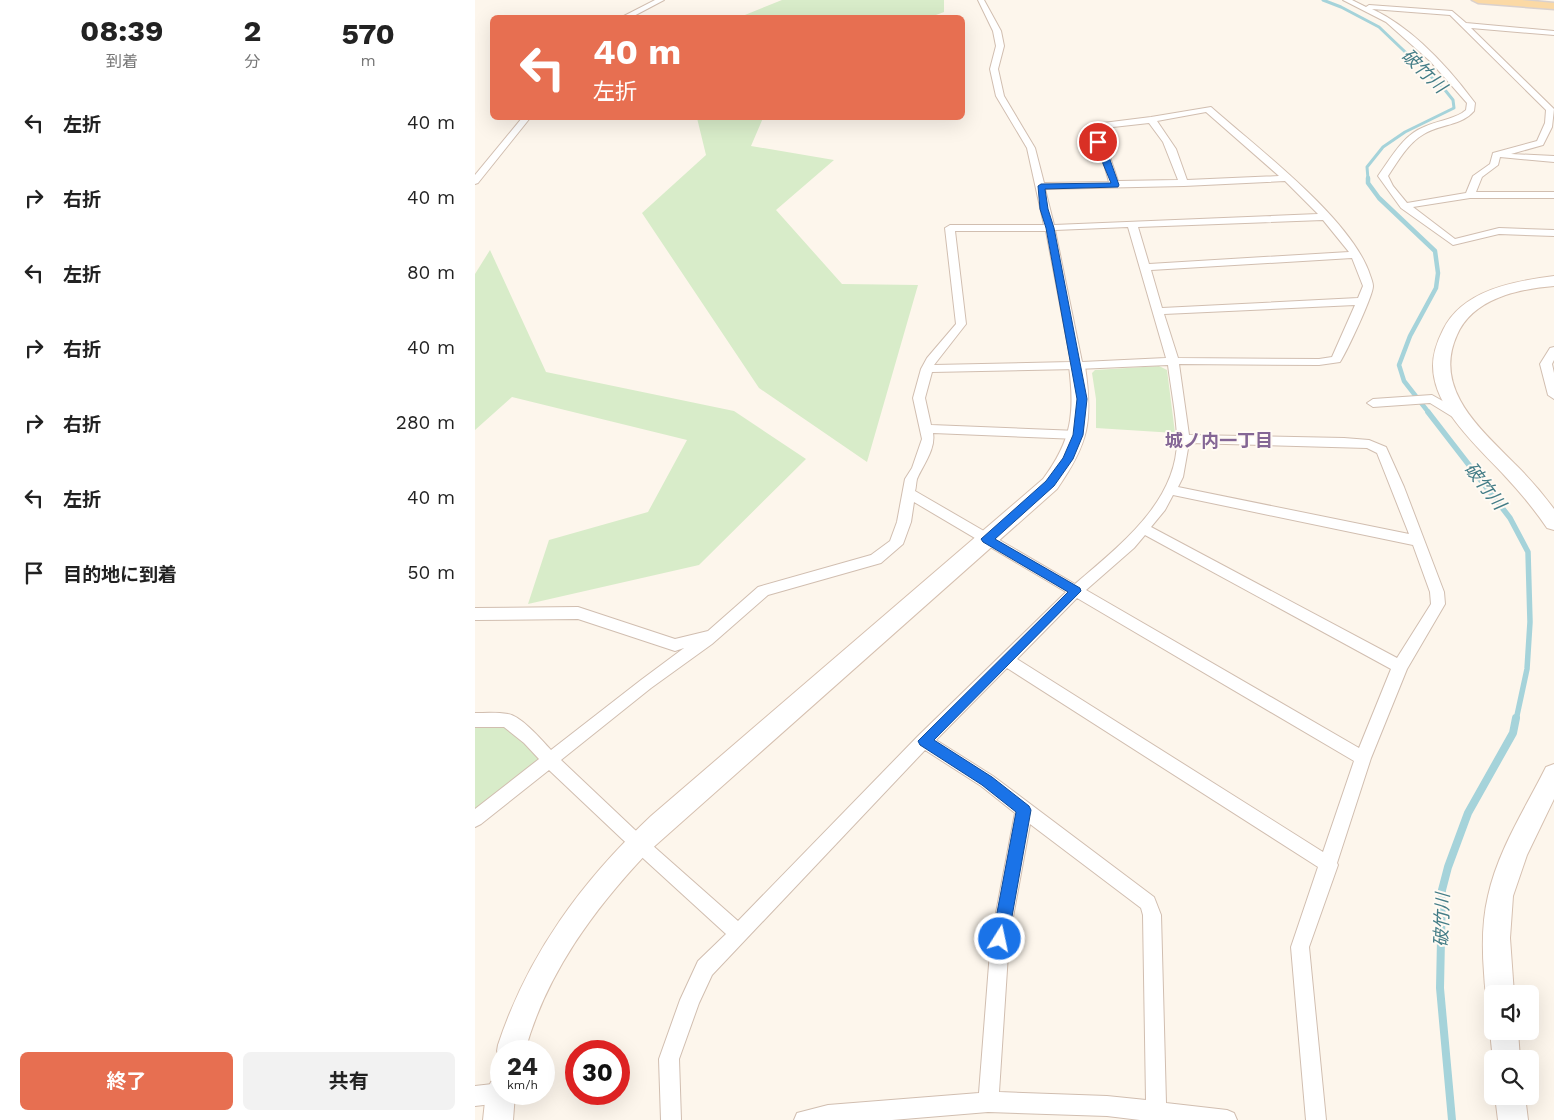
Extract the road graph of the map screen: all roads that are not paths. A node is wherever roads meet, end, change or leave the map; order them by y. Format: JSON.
{"nodes":[{"id":1,"x":661,"y":0,"type":"edge"},
{"id":2,"x":981,"y":0,"type":"edge"},
{"id":3,"x":1346,"y":0,"type":"edge"},
{"id":4,"x":1478,"y":0,"type":"edge"},
{"id":5,"x":1554,"y":6,"type":"edge"},
{"id":6,"x":1363,"y":7,"type":"junction"},
{"id":7,"x":629,"y":15,"type":"edge"},
{"id":8,"x":1465,"y":25,"type":"junction"},
{"id":9,"x":1538,"y":32,"type":"junction"},
{"id":10,"x":1554,"y":33,"type":"edge"},
{"id":11,"x":1554,"y":42,"type":"edge"},
{"id":12,"x":524,"y":120,"type":"edge"},
{"id":13,"x":1151,"y":120,"type":"junction"},
{"id":14,"x":1496,"y":155,"type":"junction"},
{"id":15,"x":1554,"y":158,"type":"edge"},
{"id":16,"x":1287,"y":178,"type":"junction"},
{"id":17,"x":475,"y":181,"type":"edge"},
{"id":18,"x":1184,"y":183,"type":"junction"},
{"id":19,"x":1115,"y":185,"type":"junction"},
{"id":20,"x":1041,"y":186,"type":"junction"},
{"id":21,"x":1470,"y":195,"type":"junction"},
{"id":22,"x":1554,"y":195,"type":"edge"},
{"id":23,"x":1404,"y":206,"type":"junction"},
{"id":24,"x":1326,"y":217,"type":"junction"},
{"id":25,"x":1132,"y":224,"type":"junction"},
{"id":26,"x":1050,"y":228,"type":"junction"},
{"id":27,"x":1554,"y":233,"type":"edge"},
{"id":28,"x":1355,"y":255,"type":"junction"},
{"id":29,"x":1145,"y":267,"type":"junction"},
{"id":30,"x":1554,"y":281,"type":"edge"},
{"id":31,"x":1363,"y":301,"type":"junction"},
{"id":32,"x":1158,"y":311,"type":"junction"},
{"id":33,"x":1554,"y":350,"type":"edge"},
{"id":34,"x":1173,"y":361,"type":"junction"},
{"id":35,"x":1550,"y":365,"type":"edge"},
{"id":36,"x":1077,"y":366,"type":"junction"},
{"id":37,"x":927,"y":369,"type":"junction"},
{"id":38,"x":1554,"y":396,"type":"edge"},
{"id":39,"x":1373,"y":402,"type":"dead end"},
{"id":40,"x":1460,"y":416,"type":"junction"},
{"id":41,"x":927,"y":429,"type":"junction"},
{"id":42,"x":1078,"y":435,"type":"junction"},
{"id":43,"x":1183,"y":439,"type":"junction"},
{"id":44,"x":1169,"y":490,"type":"junction"},
{"id":45,"x":908,"y":493,"type":"junction"},
{"id":46,"x":1554,"y":523,"type":"edge"},
{"id":47,"x":1143,"y":528,"type":"junction"},
{"id":48,"x":987,"y":539,"type":"junction"},
{"id":49,"x":1418,"y":541,"type":"junction"},
{"id":50,"x":1076,"y":591,"type":"junction"},
{"id":51,"x":475,"y":614,"type":"edge"},
{"id":52,"x":713,"y":635,"type":"junction"},
{"id":53,"x":1006,"y":660,"type":"junction"},
{"id":54,"x":1400,"y":667,"type":"junction"},
{"id":55,"x":475,"y":720,"type":"edge"},
{"id":56,"x":924,"y":741,"type":"junction"},
{"id":57,"x":1363,"y":758,"type":"junction"},
{"id":58,"x":550,"y":760,"type":"junction"},
{"id":59,"x":1554,"y":774,"type":"edge"},
{"id":60,"x":1024,"y":810,"type":"junction"},
{"id":61,"x":475,"y":819,"type":"edge"},
{"id":62,"x":638,"y":844,"type":"junction"},
{"id":63,"x":1329,"y":864,"type":"junction"},
{"id":64,"x":737,"y":932,"type":"junction"},
{"id":65,"x":1499,"y":985,"type":"edge"},
{"id":66,"x":514,"y":1040,"type":"edge"},
{"id":67,"x":490,"y":1094,"type":"edge"},
{"id":68,"x":475,"y":1096,"type":"edge"},
{"id":69,"x":988,"y":1102,"type":"junction"},
{"id":70,"x":500,"y":1105,"type":"edge"},
{"id":71,"x":1511,"y":1105,"type":"edge"},
{"id":72,"x":1156,"y":1111,"type":"junction"},
{"id":73,"x":498,"y":1120,"type":"edge"},
{"id":74,"x":671,"y":1120,"type":"edge"},
{"id":75,"x":804,"y":1120,"type":"edge"},
{"id":76,"x":1227,"y":1120,"type":"edge"},
{"id":77,"x":1316,"y":1120,"type":"edge"},
{"id":78,"x":1513,"y":1120,"type":"edge"}],
"edges":[{"from":1,"to":7,"type":"street"},
{"from":2,"to":20,"type":"street"},
{"from":3,"to":6,"type":"street"},
{"from":4,"to":5,"type":"main road"},
{"from":6,"to":8,"type":"street"},
{"from":6,"to":23,"type":"street"},
{"from":8,"to":9,"type":"street"},
{"from":8,"to":14,"type":"street"},
{"from":9,"to":10,"type":"street"},
{"from":9,"to":11,"type":"street"},
{"from":12,"to":17,"type":"street"},
{"from":13,"to":16,"type":"street"},
{"from":13,"to":18,"type":"street"},
{"from":13,"to":19,"type":"street"},
{"from":14,"to":15,"type":"street"},
{"from":14,"to":21,"type":"street"},
{"from":16,"to":18,"type":"street"},
{"from":16,"to":24,"type":"street"},
{"from":18,"to":19,"type":"street"},
{"from":19,"to":20,"type":"street"},
{"from":20,"to":26,"type":"street"},
{"from":21,"to":22,"type":"street"},
{"from":21,"to":23,"type":"street"},
{"from":23,"to":27,"type":"street"},
{"from":24,"to":25,"type":"street"},
{"from":24,"to":28,"type":"street"},
{"from":25,"to":26,"type":"street"},
{"from":25,"to":29,"type":"street"},
{"from":26,"to":36,"type":"street"},
{"from":26,"to":37,"type":"street"},
{"from":28,"to":29,"type":"street"},
{"from":28,"to":31,"type":"street"},
{"from":29,"to":32,"type":"street"},
{"from":30,"to":40,"type":"street"},
{"from":31,"to":32,"type":"street"},
{"from":31,"to":34,"type":"street"},
{"from":32,"to":34,"type":"street"},
{"from":33,"to":35,"type":"street"},
{"from":34,"to":36,"type":"street"},
{"from":34,"to":43,"type":"street"},
{"from":35,"to":38,"type":"street"},
{"from":36,"to":37,"type":"street"},
{"from":36,"to":42,"type":"street"},
{"from":37,"to":41,"type":"street"},
{"from":39,"to":40,"type":"street"},
{"from":40,"to":46,"type":"street"},
{"from":41,"to":42,"type":"street"},
{"from":41,"to":45,"type":"street"},
{"from":42,"to":48,"type":"street"},
{"from":43,"to":44,"type":"street"},
{"from":43,"to":49,"type":"street"},
{"from":44,"to":47,"type":"street"},
{"from":44,"to":49,"type":"street"},
{"from":45,"to":48,"type":"street"},
{"from":45,"to":52,"type":"street"},
{"from":47,"to":50,"type":"street"},
{"from":47,"to":54,"type":"street"},
{"from":48,"to":50,"type":"street"},
{"from":48,"to":62,"type":"street"},
{"from":49,"to":54,"type":"street"},
{"from":50,"to":53,"type":"street"},
{"from":50,"to":57,"type":"street"},
{"from":51,"to":52,"type":"street"},
{"from":52,"to":58,"type":"street"},
{"from":53,"to":56,"type":"street"},
{"from":53,"to":63,"type":"street"},
{"from":54,"to":57,"type":"street"},
{"from":55,"to":58,"type":"street"},
{"from":56,"to":60,"type":"street"},
{"from":56,"to":64,"type":"street"},
{"from":57,"to":63,"type":"street"},
{"from":58,"to":61,"type":"street"},
{"from":58,"to":62,"type":"street"},
{"from":59,"to":65,"type":"street"},
{"from":60,"to":69,"type":"street"},
{"from":60,"to":72,"type":"street"},
{"from":62,"to":64,"type":"street"},
{"from":62,"to":66,"type":"street"},
{"from":63,"to":77,"type":"street"},
{"from":64,"to":74,"type":"street"},
{"from":67,"to":68,"type":"street"},
{"from":69,"to":72,"type":"street"},
{"from":69,"to":75,"type":"street"},
{"from":70,"to":73,"type":"street"},
{"from":71,"to":78,"type":"street"},
{"from":72,"to":76,"type":"street"}]}
